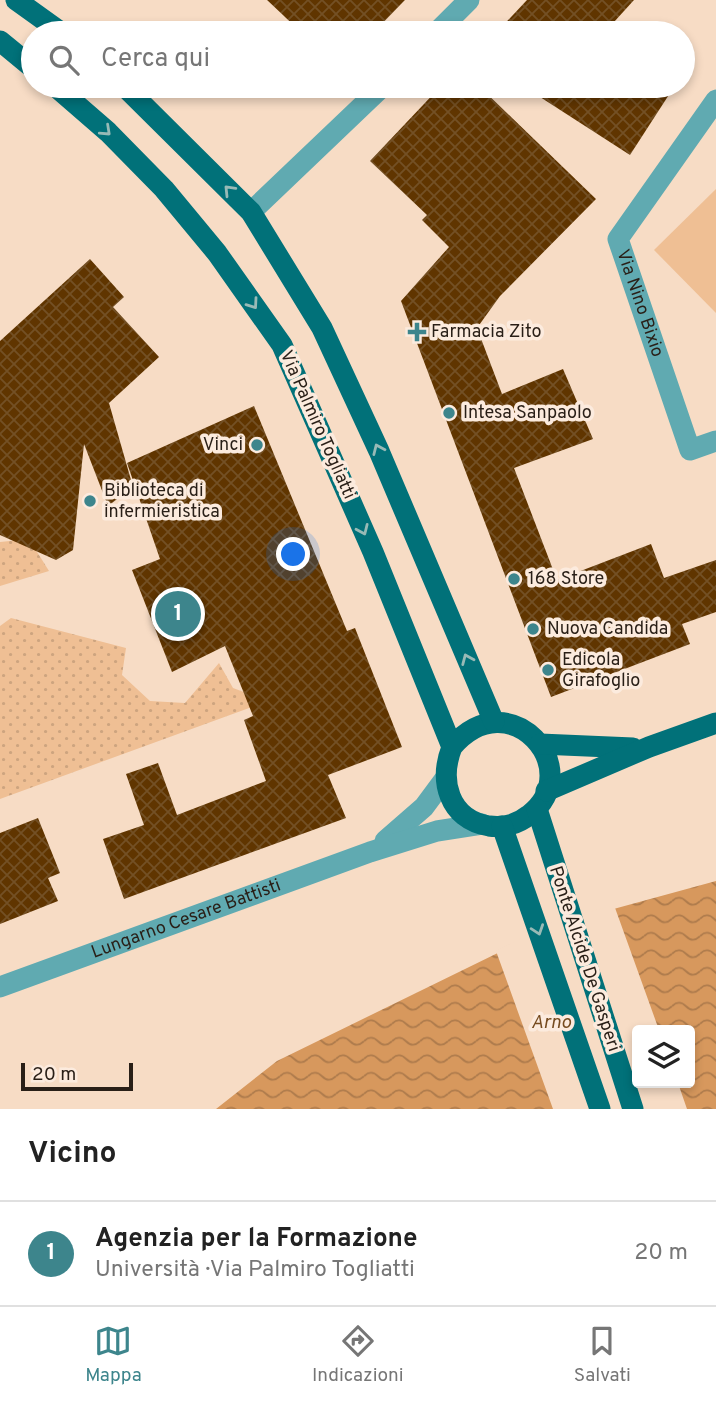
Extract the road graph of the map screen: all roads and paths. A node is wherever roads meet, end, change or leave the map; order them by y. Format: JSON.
{"nodes":[{"id":1,"x":16,"y":0,"type":"edge"},
{"id":2,"x":469,"y":0,"type":"edge"},
{"id":3,"x":45,"y":21,"type":"edge"},
{"id":4,"x":448,"y":21,"type":"edge"},
{"id":5,"x":1,"y":43,"type":"edge"},
{"id":6,"x":21,"y":59,"type":"edge"},
{"id":7,"x":69,"y":98,"type":"edge"},
{"id":8,"x":136,"y":98,"type":"edge"},
{"id":9,"x":370,"y":98,"type":"edge"},
{"id":10,"x":716,"y":100,"type":"edge"},
{"id":11,"x":251,"y":212,"type":"junction"},
{"id":12,"x":716,"y":440,"type":"edge"},
{"id":13,"x":494,"y":722,"type":"junction"},
{"id":14,"x":716,"y":723,"type":"edge"},
{"id":15,"x":540,"y":744,"type":"junction"},
{"id":16,"x":452,"y":747,"type":"junction"},
{"id":17,"x":649,"y":747,"type":"junction"},
{"id":18,"x":444,"y":780,"type":"junction"},
{"id":19,"x":541,"y":800,"type":"junction"},
{"id":20,"x":492,"y":825,"type":"junction"},
{"id":21,"x":370,"y":852,"type":"junction"},
{"id":22,"x":0,"y":987,"type":"edge"},
{"id":23,"x":600,"y":1109,"type":"edge"},
{"id":24,"x":633,"y":1109,"type":"edge"}],
"edges":[{"from":1,"to":3,"type":"main road"},
{"from":2,"to":4,"type":"street"},
{"from":5,"to":6,"type":"main road"},
{"from":7,"to":16,"type":"main road","name":"Via Palmiro Togliatti","one_way":true},
{"from":11,"to":8,"type":"main road","one_way":true},
{"from":9,"to":11,"type":"street"},
{"from":10,"to":12,"type":"street","name":"Via Nino Bixio"},
{"from":13,"to":11,"type":"main road","one_way":true},
{"from":13,"to":15,"type":"main road"},
{"from":13,"to":16,"type":"main road"},
{"from":14,"to":17,"type":"main road"},
{"from":15,"to":17,"type":"main road"},
{"from":15,"to":19,"type":"main road"},
{"from":16,"to":18,"type":"main road"},
{"from":17,"to":19,"type":"main road"},
{"from":18,"to":20,"type":"main road"},
{"from":18,"to":21,"type":"street","name":"Lungarno Cesare Battisti"},
{"from":19,"to":20,"type":"main road"},
{"from":19,"to":24,"type":"main road","name":"Ponte Alcide De Gasperi"},
{"from":20,"to":21,"type":"street","name":"Lungarno Cesare Battisti"},
{"from":20,"to":23,"type":"main road","name":"Ponte Alcide De Gasperi","one_way":true},
{"from":21,"to":22,"type":"street","name":"Lungarno Cesare Battisti"}]}
